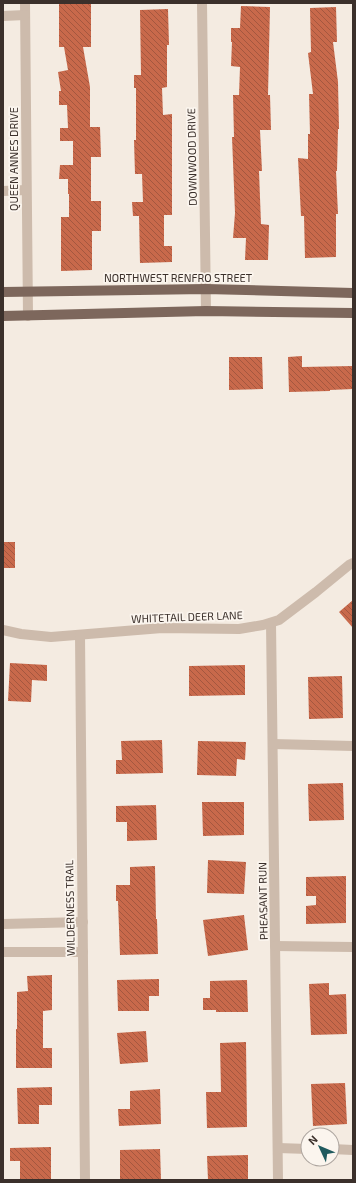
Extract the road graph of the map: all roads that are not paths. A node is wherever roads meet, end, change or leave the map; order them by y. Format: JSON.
{"nodes":[{"id":1,"x":25,"y":3,"type":"edge"},
{"id":2,"x":202,"y":3,"type":"edge"},
{"id":3,"x":25,"y":15,"type":"junction"},
{"id":4,"x":3,"y":16,"type":"edge"},
{"id":5,"x":26,"y":190,"type":"junction"},
{"id":6,"x":3,"y":191,"type":"edge"},
{"id":7,"x":206,"y":289,"type":"junction"},
{"id":8,"x":3,"y":292,"type":"edge"},
{"id":9,"x":27,"y":292,"type":"junction"},
{"id":10,"x":353,"y":293,"type":"edge"},
{"id":11,"x":206,"y":311,"type":"junction"},
{"id":12,"x":353,"y":313,"type":"edge"},
{"id":13,"x":3,"y":316,"type":"edge"},
{"id":14,"x":28,"y":316,"type":"junction"},
{"id":15,"x":353,"y":563,"type":"edge"},
{"id":16,"x":271,"y":622,"type":"junction"},
{"id":17,"x":3,"y":630,"type":"edge"},
{"id":18,"x":80,"y":635,"type":"junction"},
{"id":19,"x":273,"y":744,"type":"junction"},
{"id":20,"x":353,"y":746,"type":"edge"},
{"id":21,"x":83,"y":922,"type":"junction"},
{"id":22,"x":3,"y":924,"type":"edge"},
{"id":23,"x":275,"y":946,"type":"junction"},
{"id":24,"x":353,"y":947,"type":"edge"},
{"id":25,"x":3,"y":952,"type":"edge"},
{"id":26,"x":83,"y":952,"type":"junction"},
{"id":27,"x":278,"y":1148,"type":"junction"},
{"id":28,"x":300,"y":1149,"type":"edge"},
{"id":29,"x":340,"y":1150,"type":"edge"},
{"id":30,"x":353,"y":1150,"type":"edge"},
{"id":31,"x":85,"y":1180,"type":"edge"},
{"id":32,"x":278,"y":1180,"type":"edge"}],
"edges":[{"from":1,"to":3,"type":"street","name":"QUEEN ANNES DRIVE"},
{"from":2,"to":7,"type":"street","name":"DOWNWOOD DRIVE"},
{"from":3,"to":4,"type":"street"},
{"from":3,"to":5,"type":"street","name":"QUEEN ANNES DRIVE"},
{"from":5,"to":6,"type":"street"},
{"from":5,"to":9,"type":"street","name":"QUEEN ANNES DRIVE"},
{"from":7,"to":9,"type":"main road","name":"NORTHWEST RENFRO STREET"},
{"from":7,"to":10,"type":"main road","name":"NORTHWEST RENFRO STREET"},
{"from":7,"to":11,"type":"street","name":"DOWNWOOD DRIVE"},
{"from":8,"to":9,"type":"main road","name":"NORTHWEST RENFRO STREET"},
{"from":9,"to":14,"type":"street","name":"QUEEN ANNES DRIVE"},
{"from":11,"to":12,"type":"main road"},
{"from":11,"to":14,"type":"main road"},
{"from":13,"to":14,"type":"main road"},
{"from":15,"to":16,"type":"street","name":"WHITETAIL DEER LANE"},
{"from":16,"to":18,"type":"street","name":"WHITETAIL DEER LANE"},
{"from":16,"to":19,"type":"street","name":"PHEASANT RUN"},
{"from":17,"to":18,"type":"street","name":"WHITETAIL DEER LANE"},
{"from":18,"to":21,"type":"street","name":"WILDERNESS TRAIL"},
{"from":19,"to":20,"type":"street"},
{"from":19,"to":23,"type":"street","name":"PHEASANT RUN"},
{"from":21,"to":22,"type":"street"},
{"from":21,"to":26,"type":"street","name":"WILDERNESS TRAIL"},
{"from":23,"to":24,"type":"street"},
{"from":23,"to":27,"type":"street","name":"PHEASANT RUN"},
{"from":25,"to":26,"type":"street"},
{"from":26,"to":31,"type":"street","name":"WILDERNESS TRAIL"},
{"from":27,"to":28,"type":"street"},
{"from":27,"to":32,"type":"street","name":"PHEASANT RUN"},
{"from":29,"to":30,"type":"street"}]}
